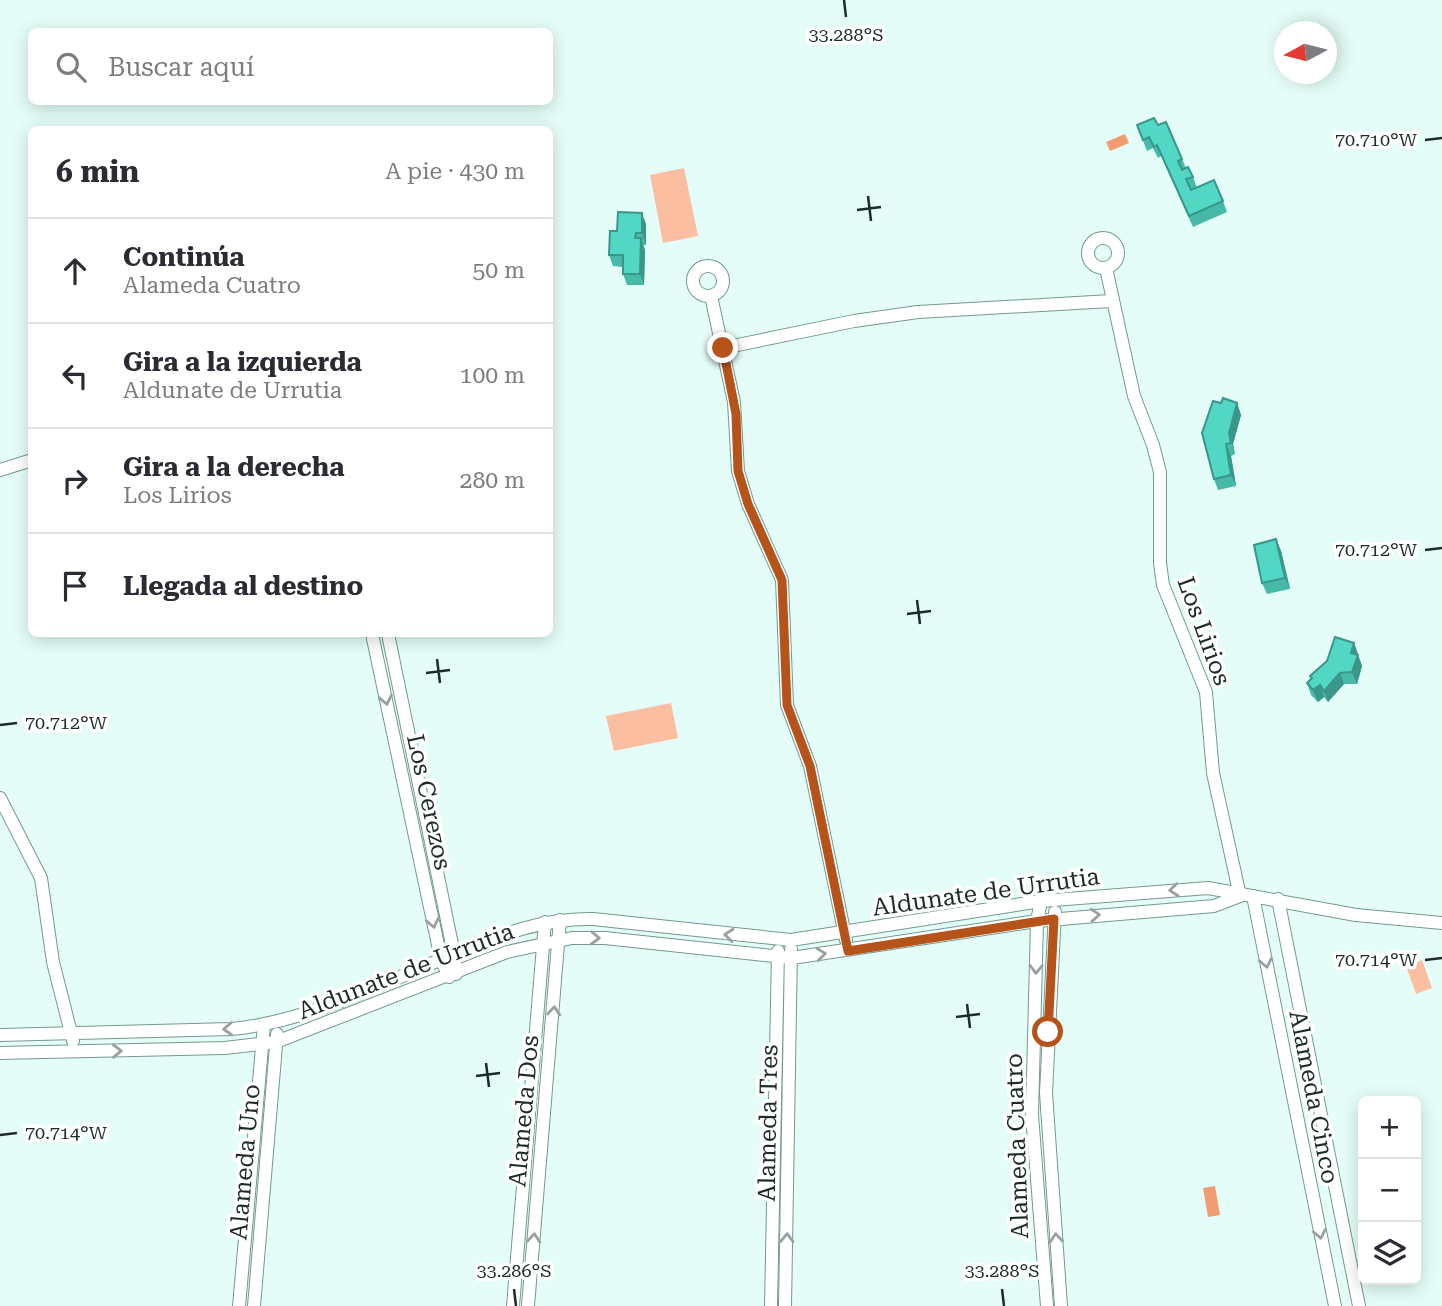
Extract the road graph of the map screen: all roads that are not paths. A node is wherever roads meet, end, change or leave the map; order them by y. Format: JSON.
{"nodes":[{"id":1,"x":1106,"y":268,"type":"dead end"},
{"id":2,"x":711,"y":296,"type":"dead end"},
{"id":3,"x":1111,"y":302,"type":"junction"},
{"id":4,"x":723,"y":348,"type":"junction"},
{"id":5,"x":28,"y":461,"type":"edge"},
{"id":6,"x":0,"y":470,"type":"edge"},
{"id":7,"x":373,"y":637,"type":"edge"},
{"id":8,"x":389,"y":637,"type":"edge"},
{"id":9,"x":0,"y":798,"type":"edge"},
{"id":10,"x":1247,"y":896,"type":"junction"},
{"id":11,"x":1278,"y":899,"type":"junction"},
{"id":12,"x":1055,"y":900,"type":"junction"},
{"id":13,"x":1041,"y":901,"type":"junction"},
{"id":14,"x":1054,"y":919,"type":"junction"},
{"id":15,"x":560,"y":920,"type":"junction"},
{"id":16,"x":1037,"y":921,"type":"junction"},
{"id":17,"x":545,"y":922,"type":"junction"},
{"id":18,"x":1442,"y":923,"type":"edge"},
{"id":19,"x":845,"y":933,"type":"junction"},
{"id":20,"x":560,"y":940,"type":"junction"},
{"id":21,"x":784,"y":940,"type":"junction"},
{"id":22,"x":545,"y":943,"type":"junction"},
{"id":23,"x":848,"y":951,"type":"junction"},
{"id":24,"x":454,"y":954,"type":"junction"},
{"id":25,"x":778,"y":958,"type":"junction"},
{"id":26,"x":792,"y":958,"type":"junction"},
{"id":27,"x":440,"y":959,"type":"junction"},
{"id":28,"x":452,"y":975,"type":"junction"},
{"id":29,"x":279,"y":1022,"type":"junction"},
{"id":30,"x":264,"y":1025,"type":"junction"},
{"id":31,"x":72,"y":1034,"type":"junction"},
{"id":32,"x":0,"y":1035,"type":"edge"},
{"id":33,"x":270,"y":1044,"type":"junction"},
{"id":34,"x":75,"y":1052,"type":"junction"},
{"id":35,"x":0,"y":1053,"type":"edge"},
{"id":36,"x":239,"y":1306,"type":"edge"},
{"id":37,"x":254,"y":1306,"type":"edge"},
{"id":38,"x":513,"y":1306,"type":"edge"},
{"id":39,"x":528,"y":1306,"type":"edge"},
{"id":40,"x":771,"y":1306,"type":"edge"},
{"id":41,"x":785,"y":1306,"type":"edge"},
{"id":42,"x":1047,"y":1306,"type":"edge"},
{"id":43,"x":1061,"y":1306,"type":"edge"},
{"id":44,"x":1335,"y":1306,"type":"edge"},
{"id":45,"x":1359,"y":1306,"type":"edge"}],
"edges":[{"from":1,"to":3,"type":"street","name":"Los Lirios"},
{"from":2,"to":4,"type":"street"},
{"from":3,"to":4,"type":"street"},
{"from":3,"to":10,"type":"street","name":"Los Lirios"},
{"from":4,"to":19,"type":"street"},
{"from":5,"to":6,"type":"street"},
{"from":7,"to":27,"type":"street","name":"Los Cerezos","one_way":true},
{"from":8,"to":24,"type":"street","name":"Los Cerezos"},
{"from":9,"to":31,"type":"street"},
{"from":10,"to":11,"type":"street","name":"Aldunate de Urrutia"},
{"from":10,"to":12,"type":"street","name":"Aldunate de Urrutia","one_way":true},
{"from":14,"to":10,"type":"street","name":"Aldunate de Urrutia","one_way":true},
{"from":10,"to":44,"type":"street","name":"Alameda Cinco","one_way":true},
{"from":11,"to":18,"type":"street","name":"Aldunate de Urrutia"},
{"from":11,"to":45,"type":"street","name":"Alameda Cinco"},
{"from":12,"to":13,"type":"street","name":"Aldunate de Urrutia"},
{"from":12,"to":14,"type":"street","name":"Alameda Cuatro"},
{"from":13,"to":16,"type":"street","name":"Alameda Cuatro"},
{"from":13,"to":19,"type":"street","name":"Aldunate de Urrutia"},
{"from":14,"to":16,"type":"street","name":"Aldunate de Urrutia"},
{"from":43,"to":14,"type":"street","name":"Alameda Cuatro","one_way":true},
{"from":15,"to":17,"type":"street","name":"Aldunate de Urrutia"},
{"from":15,"to":20,"type":"street","name":"Alameda Dos"},
{"from":21,"to":15,"type":"street","name":"Aldunate de Urrutia","one_way":true},
{"from":16,"to":23,"type":"street","name":"Aldunate de Urrutia"},
{"from":16,"to":42,"type":"street","name":"Alameda Cuatro","one_way":true},
{"from":17,"to":22,"type":"street","name":"Alameda Dos"},
{"from":17,"to":24,"type":"street","name":"Aldunate de Urrutia"},
{"from":19,"to":21,"type":"street","name":"Aldunate de Urrutia"},
{"from":19,"to":23,"type":"street"},
{"from":20,"to":22,"type":"street","name":"Aldunate de Urrutia"},
{"from":20,"to":25,"type":"street","name":"Aldunate de Urrutia","one_way":true},
{"from":39,"to":20,"type":"street","name":"Alameda Dos","one_way":true},
{"from":21,"to":25,"type":"street","name":"Alameda Tres"},
{"from":21,"to":26,"type":"street","name":"Alameda Tres"},
{"from":22,"to":28,"type":"street","name":"Aldunate de Urrutia"},
{"from":22,"to":38,"type":"street","name":"Alameda Dos"},
{"from":26,"to":23,"type":"street","name":"Aldunate de Urrutia","one_way":true},
{"from":24,"to":27,"type":"street","name":"Aldunate de Urrutia"},
{"from":24,"to":28,"type":"street","name":"Los Cerezos"},
{"from":25,"to":26,"type":"street","name":"Aldunate de Urrutia"},
{"from":25,"to":40,"type":"street","name":"Alameda Tres"},
{"from":41,"to":26,"type":"street","name":"Alameda Tres","one_way":true},
{"from":27,"to":28,"type":"street","name":"Los Cerezos"},
{"from":27,"to":29,"type":"street","name":"Aldunate de Urrutia"},
{"from":28,"to":33,"type":"street","name":"Aldunate de Urrutia"},
{"from":29,"to":30,"type":"street","name":"Aldunate de Urrutia"},
{"from":29,"to":33,"type":"street","name":"Alameda Uno"},
{"from":30,"to":31,"type":"street","name":"Aldunate de Urrutia","one_way":true},
{"from":30,"to":33,"type":"street","name":"Alameda Uno"},
{"from":31,"to":32,"type":"street","name":"Aldunate de Urrutia"},
{"from":31,"to":34,"type":"street"},
{"from":34,"to":33,"type":"street","name":"Aldunate de Urrutia","one_way":true},
{"from":33,"to":36,"type":"street","name":"Alameda Uno"},
{"from":33,"to":37,"type":"street","name":"Alameda Uno"},
{"from":34,"to":35,"type":"street","name":"Aldunate de Urrutia"}]}
